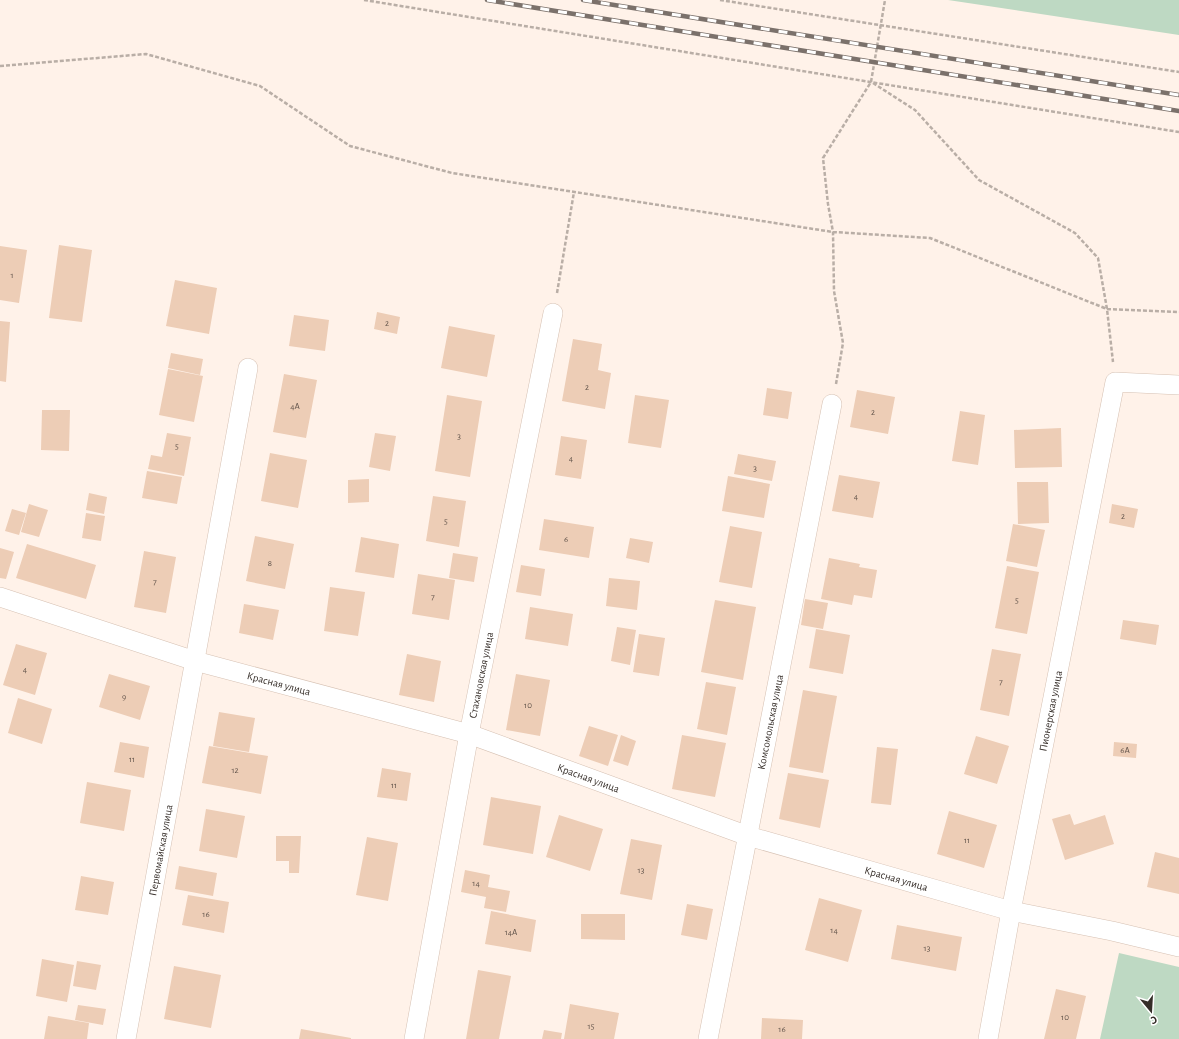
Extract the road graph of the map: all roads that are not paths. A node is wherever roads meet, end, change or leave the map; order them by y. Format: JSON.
{"nodes":[{"id":1,"x":554,"y":313,"type":"road end"},
{"id":2,"x":248,"y":368,"type":"dead end"},
{"id":3,"x":1179,"y":385,"type":"edge"},
{"id":4,"x":832,"y":404,"type":"road end"},
{"id":5,"x":0,"y":597,"type":"edge"},
{"id":6,"x":195,"y":661,"type":"junction"},
{"id":7,"x":469,"y":734,"type":"junction"},
{"id":8,"x":748,"y":836,"type":"junction"},
{"id":9,"x":1011,"y":911,"type":"junction"},
{"id":10,"x":1179,"y":947,"type":"edge"},
{"id":11,"x":126,"y":1039,"type":"edge"},
{"id":12,"x":414,"y":1039,"type":"edge"},
{"id":13,"x":708,"y":1039,"type":"edge"},
{"id":14,"x":988,"y":1039,"type":"edge"}],
"edges":[{"from":1,"to":7,"type":"street","name":"Стахановская улица"},
{"from":2,"to":6,"type":"street","name":"Первомайская улица"},
{"from":3,"to":9,"type":"street","name":"Пионерская улица"},
{"from":4,"to":8,"type":"street","name":"Комсомольская улица"},
{"from":5,"to":6,"type":"street","name":"Красная улица"},
{"from":6,"to":7,"type":"street","name":"Красная улица"},
{"from":6,"to":11,"type":"street","name":"Первомайская улица"},
{"from":7,"to":8,"type":"street","name":"Красная улица"},
{"from":7,"to":12,"type":"street","name":"Стахановская улица"},
{"from":8,"to":9,"type":"street","name":"Красная улица"},
{"from":8,"to":13,"type":"street","name":"Комсомольская улица"},
{"from":9,"to":10,"type":"street","name":"Красная улица"},
{"from":9,"to":14,"type":"street","name":"Пионерская улица"}]}
